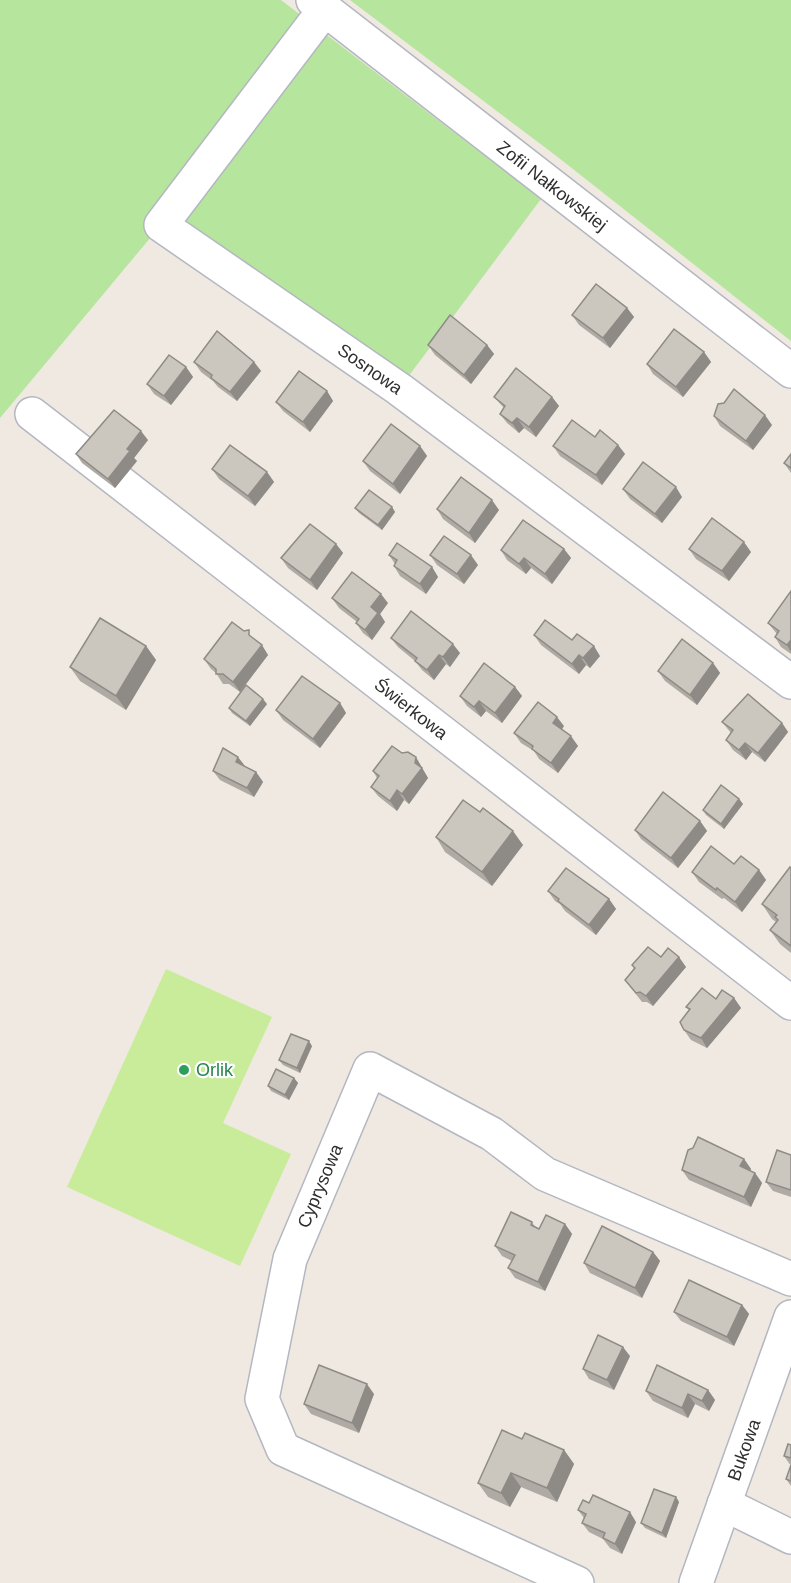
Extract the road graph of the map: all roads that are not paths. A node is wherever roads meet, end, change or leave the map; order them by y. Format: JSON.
{"nodes":[{"id":1,"x":319,"y":5,"type":"edge"},
{"id":2,"x":791,"y":371,"type":"edge"},
{"id":3,"x":32,"y":414,"type":"dead end"},
{"id":4,"x":791,"y":682,"type":"edge"},
{"id":5,"x":791,"y":1003,"type":"edge"},
{"id":6,"x":791,"y":1279,"type":"edge"},
{"id":7,"x":791,"y":1317,"type":"edge"},
{"id":8,"x":724,"y":1504,"type":"junction"},
{"id":9,"x":791,"y":1537,"type":"edge"},
{"id":10,"x":577,"y":1583,"type":"edge"},
{"id":11,"x":696,"y":1583,"type":"edge"}],
"edges":[{"from":1,"to":2,"type":"street","name":"Zofii Nałkowskiej"},
{"from":1,"to":4,"type":"street","name":"Sosnowa"},
{"from":3,"to":5,"type":"street","name":"Świerkowa"},
{"from":6,"to":10,"type":"street","name":"Cyprysowa"},
{"from":7,"to":8,"type":"street","name":"Bukowa"},
{"from":8,"to":9,"type":"street"},
{"from":8,"to":11,"type":"street","name":"Bukowa"}]}
